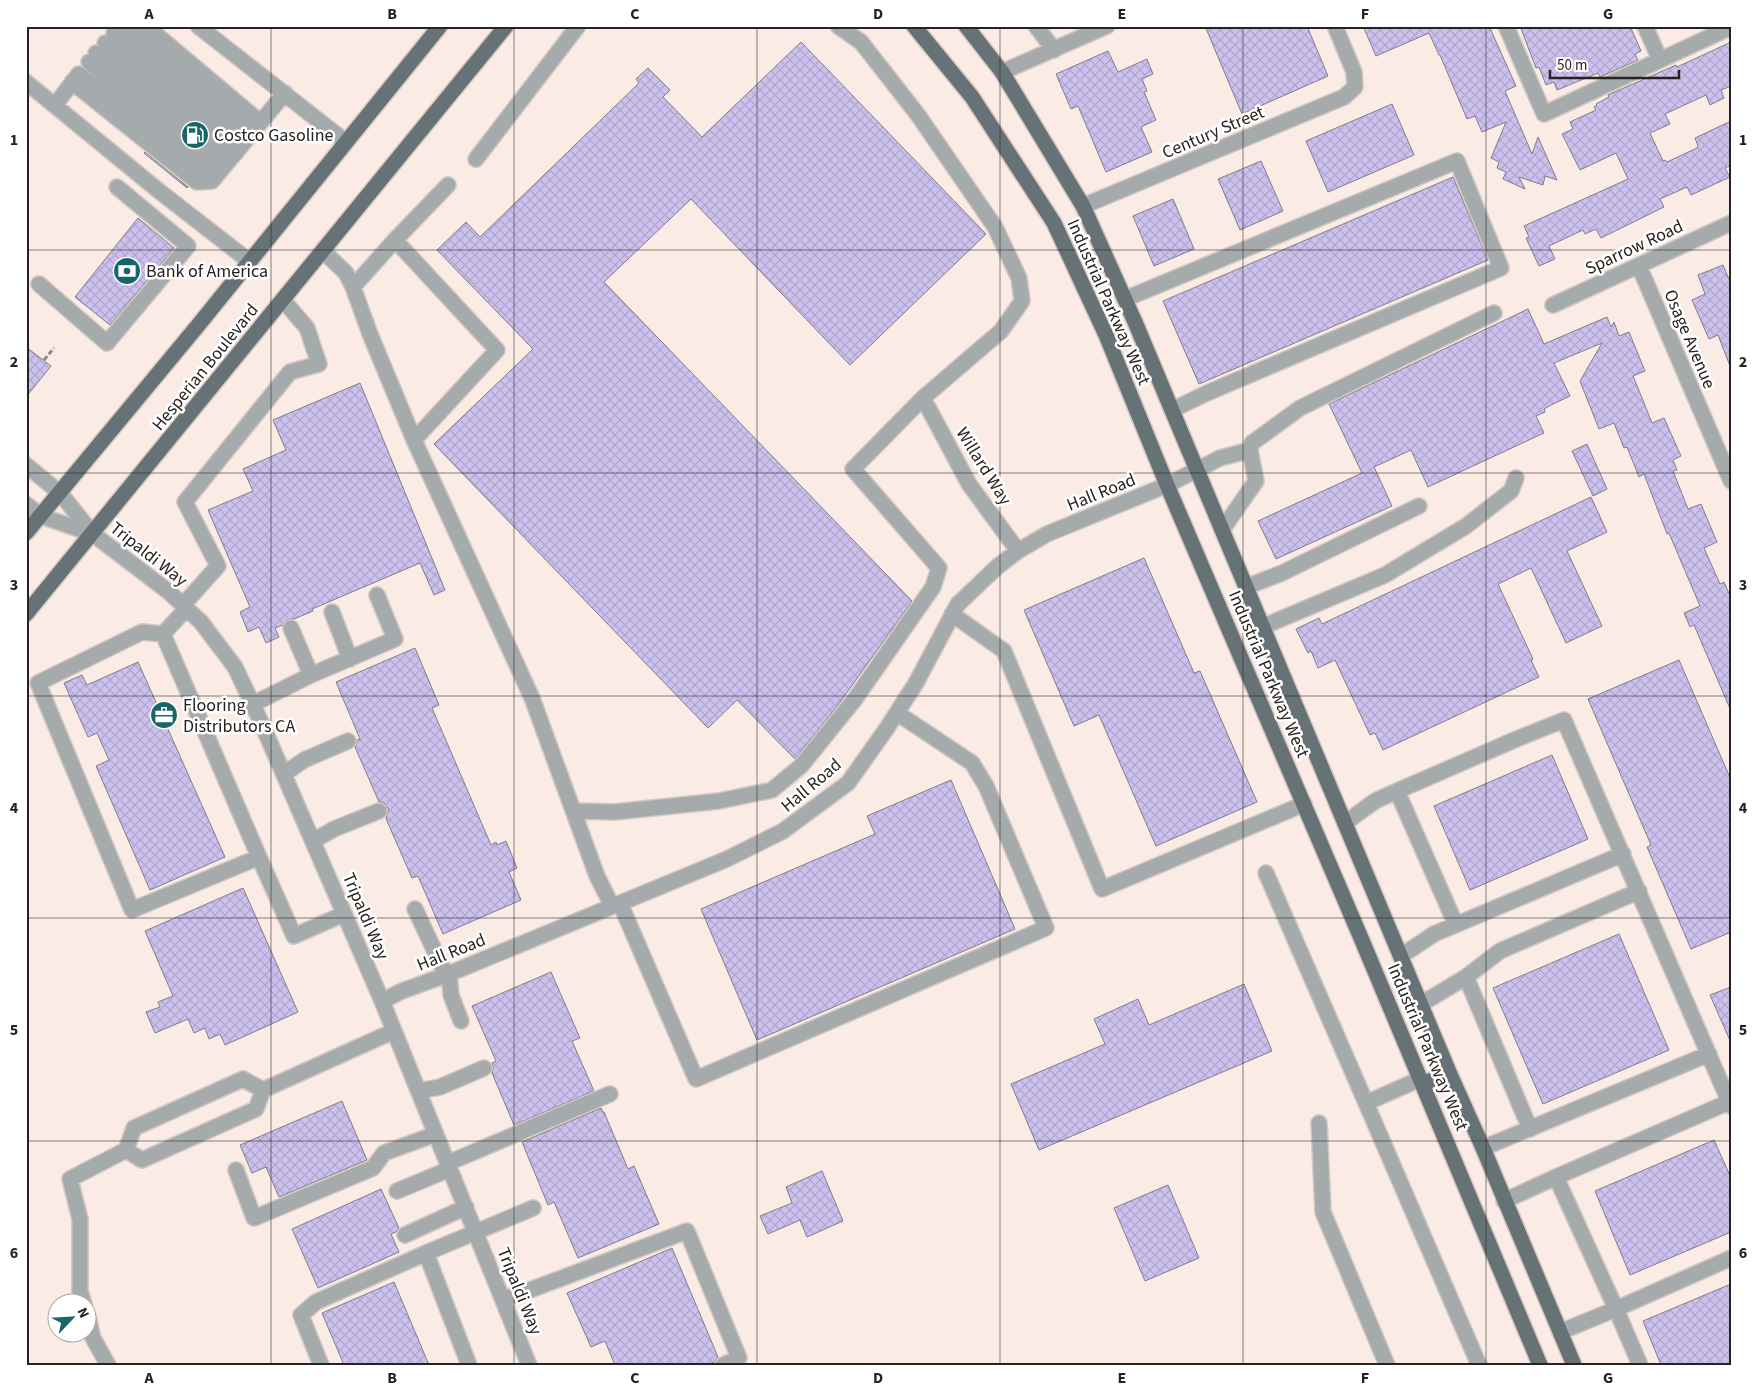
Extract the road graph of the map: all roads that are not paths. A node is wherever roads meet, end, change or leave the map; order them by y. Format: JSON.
{"nodes":[{"id":1,"x":128,"y":26,"type":"edge"},
{"id":2,"x":146,"y":26,"type":"edge"},
{"id":3,"x":198,"y":26,"type":"edge"},
{"id":4,"x":440,"y":26,"type":"edge"},
{"id":5,"x":506,"y":26,"type":"edge"},
{"id":6,"x":578,"y":26,"type":"edge"},
{"id":7,"x":838,"y":26,"type":"edge"},
{"id":8,"x":914,"y":26,"type":"edge"},
{"id":9,"x":966,"y":26,"type":"edge"},
{"id":10,"x":1036,"y":26,"type":"edge"},
{"id":11,"x":1107,"y":26,"type":"edge"},
{"id":12,"x":1335,"y":26,"type":"edge"},
{"id":13,"x":1506,"y":26,"type":"edge"},
{"id":14,"x":1645,"y":26,"type":"edge"},
{"id":15,"x":1731,"y":27,"type":"edge"},
{"id":16,"x":1054,"y":50,"type":"junction"},
{"id":17,"x":96,"y":53,"type":"edge"},
{"id":18,"x":1660,"y":60,"type":"junction"},
{"id":19,"x":1002,"y":72,"type":"junction"},
{"id":20,"x":26,"y":82,"type":"edge"},
{"id":21,"x":285,"y":94,"type":"junction"},
{"id":22,"x":54,"y":105,"type":"junction"},
{"id":23,"x":346,"y":142,"type":"junction"},
{"id":24,"x":236,"y":152,"type":"junction"},
{"id":25,"x":476,"y":159,"type":"dead end"},
{"id":26,"x":448,"y":185,"type":"dead end"},
{"id":27,"x":117,"y":187,"type":"dead end"},
{"id":28,"x":1083,"y":206,"type":"junction"},
{"id":29,"x":1731,"y":223,"type":"edge"},
{"id":30,"x":395,"y":240,"type":"junction"},
{"id":31,"x":323,"y":251,"type":"junction"},
{"id":32,"x":249,"y":261,"type":"junction"},
{"id":33,"x":1639,"y":266,"type":"junction"},
{"id":34,"x":39,"y":284,"type":"dead end"},
{"id":35,"x":353,"y":287,"type":"junction"},
{"id":36,"x":1125,"y":299,"type":"junction"},
{"id":37,"x":283,"y":300,"type":"junction"},
{"id":38,"x":1553,"y":306,"type":"dead end"},
{"id":39,"x":1494,"y":313,"type":"dead end"},
{"id":40,"x":923,"y":398,"type":"junction"},
{"id":41,"x":1172,"y":410,"type":"junction"},
{"id":42,"x":414,"y":440,"type":"junction"},
{"id":43,"x":1250,"y":450,"type":"junction"},
{"id":44,"x":26,"y":465,"type":"edge"},
{"id":45,"x":1198,"y":470,"type":"junction"},
{"id":46,"x":1516,"y":478,"type":"dead end"},
{"id":47,"x":1731,"y":481,"type":"edge"},
{"id":48,"x":1167,"y":485,"type":"junction"},
{"id":49,"x":60,"y":493,"type":"junction"},
{"id":50,"x":26,"y":504,"type":"edge"},
{"id":51,"x":1420,"y":506,"type":"dead end"},
{"id":52,"x":41,"y":516,"type":"junction"},
{"id":53,"x":1222,"y":530,"type":"junction"},
{"id":54,"x":26,"y":533,"type":"edge"},
{"id":55,"x":93,"y":534,"type":"junction"},
{"id":56,"x":1018,"y":550,"type":"junction"},
{"id":57,"x":1246,"y":587,"type":"junction"},
{"id":58,"x":377,"y":595,"type":"dead end"},
{"id":59,"x":185,"y":607,"type":"junction"},
{"id":60,"x":332,"y":612,"type":"dead end"},
{"id":61,"x":26,"y":614,"type":"edge"},
{"id":62,"x":952,"y":614,"type":"junction"},
{"id":63,"x":1262,"y":626,"type":"junction"},
{"id":64,"x":291,"y":628,"type":"dead end"},
{"id":65,"x":162,"y":634,"type":"junction"},
{"id":66,"x":350,"y":659,"type":"junction"},
{"id":67,"x":311,"y":675,"type":"junction"},
{"id":68,"x":253,"y":704,"type":"junction"},
{"id":69,"x":897,"y":713,"type":"junction"},
{"id":70,"x":348,"y":741,"type":"dead end"},
{"id":71,"x":284,"y":774,"type":"junction"},
{"id":72,"x":1397,"y":791,"type":"junction"},
{"id":73,"x":1304,"y":804,"type":"junction"},
{"id":74,"x":379,"y":811,"type":"dead end"},
{"id":75,"x":573,"y":811,"type":"junction"},
{"id":76,"x":1345,"y":823,"type":"junction"},
{"id":77,"x":313,"y":841,"type":"junction"},
{"id":78,"x":1623,"y":854,"type":"junction"},
{"id":79,"x":259,"y":856,"type":"junction"},
{"id":80,"x":1266,"y":873,"type":"dead end"},
{"id":81,"x":1639,"y":891,"type":"junction"},
{"id":82,"x":616,"y":905,"type":"junction"},
{"id":83,"x":415,"y":909,"type":"dead end"},
{"id":84,"x":344,"y":914,"type":"junction"},
{"id":85,"x":1456,"y":925,"type":"junction"},
{"id":86,"x":1401,"y":956,"type":"junction"},
{"id":87,"x":447,"y":974,"type":"junction"},
{"id":88,"x":1466,"y":977,"type":"junction"},
{"id":89,"x":382,"y":1001,"type":"junction"},
{"id":90,"x":1421,"y":1004,"type":"junction"},
{"id":91,"x":461,"y":1021,"type":"dead end"},
{"id":92,"x":394,"y":1030,"type":"junction"},
{"id":93,"x":1708,"y":1054,"type":"junction"},
{"id":94,"x":484,"y":1068,"type":"dead end"},
{"id":95,"x":1450,"y":1072,"type":"junction"},
{"id":96,"x":1422,"y":1082,"type":"junction"},
{"id":97,"x":263,"y":1090,"type":"junction"},
{"id":98,"x":418,"y":1091,"type":"junction"},
{"id":99,"x":610,"y":1094,"type":"dead end"},
{"id":100,"x":1366,"y":1103,"type":"junction"},
{"id":101,"x":1730,"y":1104,"type":"edge"},
{"id":102,"x":1320,"y":1123,"type":"dead end"},
{"id":103,"x":1530,"y":1129,"type":"junction"},
{"id":104,"x":436,"y":1134,"type":"junction"},
{"id":105,"x":1483,"y":1148,"type":"junction"},
{"id":106,"x":126,"y":1150,"type":"junction"},
{"id":107,"x":449,"y":1166,"type":"junction"},
{"id":108,"x":236,"y":1170,"type":"dead end"},
{"id":109,"x":1556,"y":1178,"type":"junction"},
{"id":110,"x":397,"y":1191,"type":"dead end"},
{"id":111,"x":1504,"y":1201,"type":"junction"},
{"id":112,"x":466,"y":1207,"type":"junction"},
{"id":113,"x":533,"y":1208,"type":"dead end"},
{"id":114,"x":476,"y":1232,"type":"junction"},
{"id":115,"x":405,"y":1235,"type":"dead end"},
{"id":116,"x":426,"y":1254,"type":"junction"},
{"id":117,"x":1731,"y":1258,"type":"edge"},
{"id":118,"x":81,"y":1294,"type":"edge"},
{"id":119,"x":502,"y":1298,"type":"junction"},
{"id":120,"x":1616,"y":1309,"type":"junction"},
{"id":121,"x":1560,"y":1332,"type":"junction"},
{"id":122,"x":96,"y":1344,"type":"edge"},
{"id":123,"x":108,"y":1365,"type":"edge"},
{"id":124,"x":322,"y":1365,"type":"edge"},
{"id":125,"x":469,"y":1365,"type":"edge"},
{"id":126,"x":530,"y":1365,"type":"edge"},
{"id":127,"x":723,"y":1365,"type":"edge"},
{"id":128,"x":1387,"y":1365,"type":"edge"},
{"id":129,"x":1478,"y":1365,"type":"edge"},
{"id":130,"x":1540,"y":1365,"type":"edge"},
{"id":131,"x":1574,"y":1365,"type":"edge"},
{"id":132,"x":1640,"y":1365,"type":"edge"}],
"edges":[{"from":1,"to":24,"type":"street"},
{"from":2,"to":24,"type":"street"},
{"from":3,"to":21,"type":"street"},
{"from":4,"to":23,"type":"main road","name":"Hesperian Boulevard"},
{"from":5,"to":31,"type":"main road","name":"Hesperian Boulevard"},
{"from":6,"to":25,"type":"street"},
{"from":7,"to":40,"type":"street"},
{"from":8,"to":48,"type":"main road","name":"Industrial Parkway West"},
{"from":9,"to":19,"type":"main road","name":"Industrial Parkway West"},
{"from":10,"to":16,"type":"street"},
{"from":11,"to":16,"type":"street"},
{"from":12,"to":28,"type":"street","name":"Century Street"},
{"from":13,"to":18,"type":"street"},
{"from":14,"to":18,"type":"street"},
{"from":15,"to":18,"type":"street"},
{"from":16,"to":19,"type":"street"},
{"from":17,"to":22,"type":"street"},
{"from":17,"to":24,"type":"street"},
{"from":17,"to":24,"type":"street"},
{"from":17,"to":24,"type":"street"},
{"from":19,"to":28,"type":"main road","name":"Industrial Parkway West"},
{"from":20,"to":22,"type":"street"},
{"from":21,"to":23,"type":"street"},
{"from":21,"to":24,"type":"street"},
{"from":22,"to":32,"type":"street"},
{"from":23,"to":32,"type":"main road","name":"Hesperian Boulevard"},
{"from":26,"to":30,"type":"street"},
{"from":27,"to":34,"type":"street"},
{"from":28,"to":36,"type":"main road","name":"Industrial Parkway West"},
{"from":29,"to":33,"type":"street","name":"Sparrow Road"},
{"from":30,"to":35,"type":"street"},
{"from":30,"to":42,"type":"street"},
{"from":31,"to":35,"type":"street"},
{"from":31,"to":37,"type":"main road","name":"Hesperian Boulevard"},
{"from":32,"to":49,"type":"main road","name":"Hesperian Boulevard"},
{"from":33,"to":38,"type":"street","name":"Sparrow Road"},
{"from":33,"to":47,"type":"street","name":"Osage Avenue"},
{"from":35,"to":42,"type":"street"},
{"from":36,"to":41,"type":"main road","name":"Industrial Parkway West"},
{"from":36,"to":41,"type":"street"},
{"from":37,"to":55,"type":"main road","name":"Hesperian Boulevard"},
{"from":37,"to":59,"type":"street"},
{"from":39,"to":43,"type":"street"},
{"from":40,"to":56,"type":"street","name":"Willard Way"},
{"from":40,"to":75,"type":"street"},
{"from":41,"to":45,"type":"main road","name":"Industrial Parkway West"},
{"from":42,"to":75,"type":"street"},
{"from":43,"to":45,"type":"street","name":"Hall Road"},
{"from":43,"to":53,"type":"street"},
{"from":44,"to":49,"type":"street"},
{"from":45,"to":48,"type":"street","name":"Hall Road"},
{"from":45,"to":53,"type":"main road","name":"Industrial Parkway West"},
{"from":46,"to":63,"type":"street"},
{"from":48,"to":56,"type":"street","name":"Hall Road"},
{"from":48,"to":73,"type":"main road","name":"Industrial Parkway West"},
{"from":49,"to":52,"type":"main road","name":"Hesperian Boulevard"},
{"from":49,"to":55,"type":"street"},
{"from":50,"to":52,"type":"street"},
{"from":51,"to":57,"type":"street"},
{"from":52,"to":54,"type":"main road","name":"Hesperian Boulevard"},
{"from":52,"to":55,"type":"street"},
{"from":53,"to":57,"type":"main road","name":"Industrial Parkway West"},
{"from":55,"to":59,"type":"street","name":"Tripaldi Way"},
{"from":55,"to":61,"type":"main road","name":"Hesperian Boulevard"},
{"from":56,"to":62,"type":"street","name":"Hall Road"},
{"from":57,"to":63,"type":"main road","name":"Industrial Parkway West"},
{"from":58,"to":66,"type":"street"},
{"from":59,"to":65,"type":"street"},
{"from":59,"to":68,"type":"street","name":"Tripaldi Way"},
{"from":60,"to":66,"type":"street"},
{"from":62,"to":69,"type":"street","name":"Hall Road"},
{"from":62,"to":73,"type":"street"},
{"from":63,"to":76,"type":"main road","name":"Industrial Parkway West"},
{"from":64,"to":67,"type":"street"},
{"from":65,"to":79,"type":"street"},
{"from":65,"to":79,"type":"street"},
{"from":66,"to":67,"type":"street"},
{"from":67,"to":68,"type":"street"},
{"from":68,"to":71,"type":"street","name":"Tripaldi Way"},
{"from":69,"to":82,"type":"street","name":"Hall Road"},
{"from":69,"to":82,"type":"street"},
{"from":70,"to":71,"type":"street"},
{"from":71,"to":77,"type":"street","name":"Tripaldi Way"},
{"from":72,"to":76,"type":"street"},
{"from":72,"to":78,"type":"street"},
{"from":72,"to":85,"type":"street"},
{"from":73,"to":96,"type":"main road","name":"Industrial Parkway West"},
{"from":74,"to":77,"type":"street"},
{"from":75,"to":82,"type":"street"},
{"from":76,"to":86,"type":"main road","name":"Industrial Parkway West"},
{"from":77,"to":84,"type":"street","name":"Tripaldi Way"},
{"from":78,"to":81,"type":"street"},
{"from":78,"to":85,"type":"street"},
{"from":79,"to":84,"type":"street"},
{"from":80,"to":100,"type":"street"},
{"from":81,"to":88,"type":"street"},
{"from":81,"to":93,"type":"street"},
{"from":82,"to":87,"type":"street","name":"Hall Road"},
{"from":83,"to":87,"type":"street"},
{"from":84,"to":89,"type":"street","name":"Tripaldi Way"},
{"from":85,"to":86,"type":"street"},
{"from":86,"to":90,"type":"main road","name":"Industrial Parkway West"},
{"from":87,"to":89,"type":"street","name":"Hall Road"},
{"from":87,"to":91,"type":"street"},
{"from":88,"to":90,"type":"street"},
{"from":88,"to":103,"type":"street"},
{"from":89,"to":92,"type":"street","name":"Tripaldi Way"},
{"from":90,"to":95,"type":"main road","name":"Industrial Parkway West"},
{"from":92,"to":97,"type":"street"},
{"from":92,"to":98,"type":"street","name":"Tripaldi Way"},
{"from":93,"to":101,"type":"street"},
{"from":93,"to":103,"type":"street"},
{"from":94,"to":98,"type":"street"},
{"from":95,"to":96,"type":"main road"},
{"from":95,"to":105,"type":"main road","name":"Industrial Parkway West"},
{"from":96,"to":100,"type":"street"},
{"from":96,"to":130,"type":"main road","name":"Industrial Parkway West"},
{"from":97,"to":106,"type":"street"},
{"from":97,"to":106,"type":"street"},
{"from":98,"to":104,"type":"street","name":"Tripaldi Way"},
{"from":99,"to":107,"type":"street"},
{"from":100,"to":129,"type":"street"},
{"from":101,"to":109,"type":"street"},
{"from":102,"to":128,"type":"street"},
{"from":103,"to":105,"type":"street"},
{"from":104,"to":107,"type":"street","name":"Tripaldi Way"},
{"from":104,"to":108,"type":"street"},
{"from":105,"to":111,"type":"main road","name":"Industrial Parkway West"},
{"from":106,"to":118,"type":"street"},
{"from":107,"to":110,"type":"street"},
{"from":107,"to":112,"type":"street","name":"Tripaldi Way"},
{"from":109,"to":111,"type":"street"},
{"from":109,"to":120,"type":"street"},
{"from":111,"to":121,"type":"main road","name":"Industrial Parkway West"},
{"from":112,"to":114,"type":"street","name":"Tripaldi Way"},
{"from":112,"to":115,"type":"street"},
{"from":113,"to":114,"type":"street"},
{"from":114,"to":116,"type":"street"},
{"from":114,"to":119,"type":"street","name":"Tripaldi Way"},
{"from":116,"to":124,"type":"street"},
{"from":116,"to":125,"type":"street"},
{"from":117,"to":120,"type":"street"},
{"from":119,"to":126,"type":"street","name":"Tripaldi Way"},
{"from":119,"to":127,"type":"street"},
{"from":120,"to":121,"type":"street"},
{"from":120,"to":132,"type":"street"},
{"from":121,"to":131,"type":"main road","name":"Industrial Parkway West"},
{"from":122,"to":123,"type":"street"}]}
